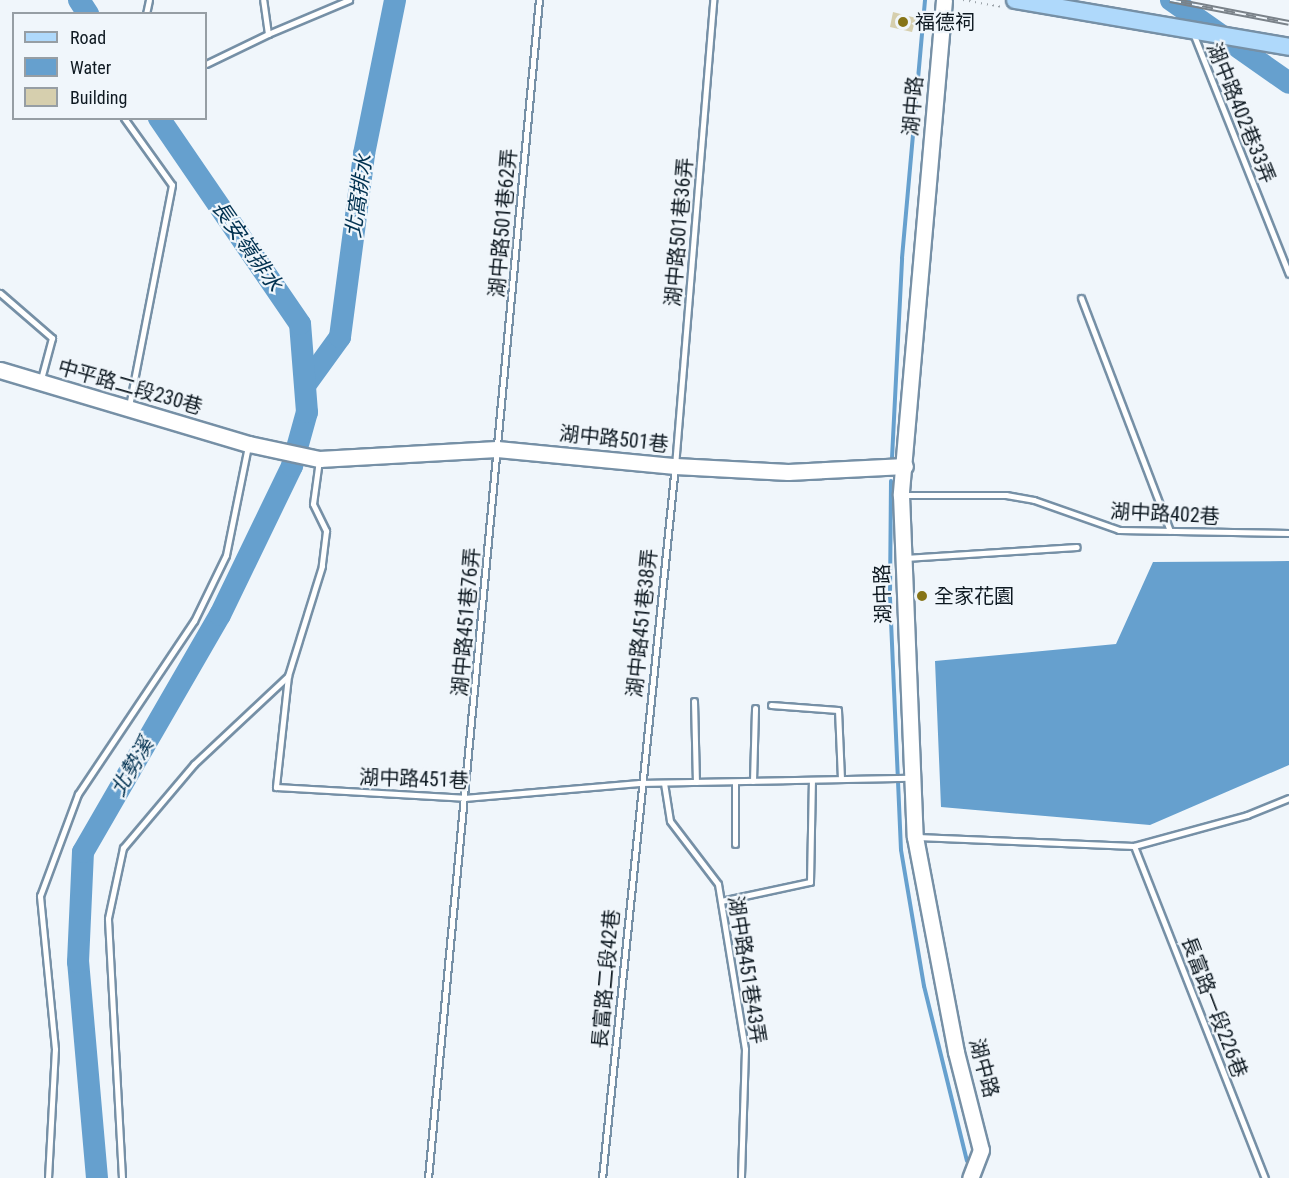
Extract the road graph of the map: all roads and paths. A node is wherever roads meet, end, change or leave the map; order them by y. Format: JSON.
{"nodes":[{"id":1,"x":263,"y":0,"type":"edge"},
{"id":2,"x":349,"y":0,"type":"edge"},
{"id":3,"x":539,"y":0,"type":"edge"},
{"id":4,"x":712,"y":0,"type":"edge"},
{"id":5,"x":944,"y":0,"type":"edge"},
{"id":6,"x":1015,"y":0,"type":"edge"},
{"id":7,"x":1192,"y":30,"type":"junction"},
{"id":8,"x":268,"y":34,"type":"junction"},
{"id":9,"x":1289,"y":48,"type":"edge"},
{"id":10,"x":207,"y":64,"type":"edge"},
{"id":11,"x":125,"y":120,"type":"edge"},
{"id":12,"x":1289,"y":274,"type":"edge"},
{"id":13,"x":0,"y":293,"type":"edge"},
{"id":14,"x":1081,"y":298,"type":"dead end"},
{"id":15,"x":0,"y":370,"type":"edge"},
{"id":16,"x":40,"y":383,"type":"junction"},
{"id":17,"x":129,"y":406,"type":"junction"},
{"id":18,"x":249,"y":444,"type":"junction"},
{"id":19,"x":497,"y":448,"type":"junction"},
{"id":20,"x":319,"y":459,"type":"junction"},
{"id":21,"x":675,"y":466,"type":"junction"},
{"id":22,"x":905,"y":466,"type":"junction"},
{"id":23,"x":901,"y":495,"type":"junction"},
{"id":24,"x":1170,"y":531,"type":"junction"},
{"id":25,"x":1289,"y":533,"type":"edge"},
{"id":26,"x":1077,"y":547,"type":"dead end"},
{"id":27,"x":903,"y":558,"type":"junction"},
{"id":28,"x":288,"y":676,"type":"junction"},
{"id":29,"x":694,"y":701,"type":"dead end"},
{"id":30,"x":771,"y":705,"type":"dead end"},
{"id":31,"x":755,"y":708,"type":"dead end"},
{"id":32,"x":912,"y":778,"type":"junction"},
{"id":33,"x":841,"y":779,"type":"junction"},
{"id":34,"x":812,"y":780,"type":"junction"},
{"id":35,"x":753,"y":781,"type":"junction"},
{"id":36,"x":696,"y":782,"type":"junction"},
{"id":37,"x":735,"y":782,"type":"junction"},
{"id":38,"x":639,"y":783,"type":"junction"},
{"id":39,"x":664,"y":783,"type":"junction"},
{"id":40,"x":464,"y":798,"type":"junction"},
{"id":41,"x":1289,"y":798,"type":"edge"},
{"id":42,"x":915,"y":837,"type":"junction"},
{"id":43,"x":735,"y":844,"type":"dead end"},
{"id":44,"x":1134,"y":846,"type":"junction"},
{"id":45,"x":721,"y":901,"type":"junction"},
{"id":46,"x":48,"y":1178,"type":"edge"},
{"id":47,"x":122,"y":1178,"type":"edge"},
{"id":48,"x":428,"y":1178,"type":"edge"},
{"id":49,"x":602,"y":1178,"type":"edge"},
{"id":50,"x":741,"y":1178,"type":"edge"},
{"id":51,"x":970,"y":1178,"type":"edge"},
{"id":52,"x":1265,"y":1178,"type":"edge"}],
"edges":[{"from":1,"to":8,"type":"lane"},
{"from":2,"to":8,"type":"lane"},
{"from":3,"to":19,"type":"lane","name":"湖中路501巷62弄"},
{"from":4,"to":21,"type":"lane","name":"湖中路501巷36弄"},
{"from":5,"to":22,"type":"street","name":"湖中路"},
{"from":6,"to":7,"type":"main road"},
{"from":7,"to":9,"type":"main road"},
{"from":7,"to":12,"type":"lane","name":"湖中路402巷33弄"},
{"from":8,"to":10,"type":"lane"},
{"from":11,"to":17,"type":"lane"},
{"from":13,"to":16,"type":"lane"},
{"from":14,"to":24,"type":"lane"},
{"from":15,"to":16,"type":"street","name":"中平路二段230巷"},
{"from":16,"to":17,"type":"street","name":"中平路二段230巷"},
{"from":17,"to":18,"type":"street","name":"中平路二段230巷"},
{"from":18,"to":20,"type":"street","name":"中平路二段230巷"},
{"from":18,"to":46,"type":"lane"},
{"from":19,"to":20,"type":"street","name":"湖中路501巷"},
{"from":19,"to":21,"type":"street","name":"湖中路501巷"},
{"from":19,"to":40,"type":"lane","name":"湖中路451巷76弄"},
{"from":20,"to":28,"type":"lane","name":"湖中路451巷"},
{"from":21,"to":22,"type":"street","name":"湖中路501巷"},
{"from":21,"to":38,"type":"lane","name":"湖中路451巷38弄"},
{"from":22,"to":23,"type":"street","name":"湖中路"},
{"from":23,"to":24,"type":"lane","name":"湖中路402巷"},
{"from":23,"to":27,"type":"street","name":"湖中路"},
{"from":24,"to":25,"type":"lane","name":"湖中路402巷"},
{"from":26,"to":27,"type":"lane"},
{"from":27,"to":32,"type":"street","name":"湖中路"},
{"from":28,"to":40,"type":"lane","name":"湖中路451巷"},
{"from":28,"to":47,"type":"lane"},
{"from":29,"to":36,"type":"lane"},
{"from":30,"to":33,"type":"lane"},
{"from":31,"to":35,"type":"lane"},
{"from":32,"to":33,"type":"lane","name":"湖中路451巷"},
{"from":32,"to":42,"type":"street","name":"湖中路"},
{"from":33,"to":34,"type":"lane","name":"湖中路451巷"},
{"from":34,"to":35,"type":"lane","name":"湖中路451巷"},
{"from":34,"to":45,"type":"lane"},
{"from":35,"to":37,"type":"lane","name":"湖中路451巷"},
{"from":36,"to":37,"type":"lane","name":"湖中路451巷"},
{"from":36,"to":39,"type":"lane","name":"湖中路451巷"},
{"from":37,"to":43,"type":"lane"},
{"from":38,"to":39,"type":"lane","name":"湖中路451巷"},
{"from":38,"to":40,"type":"lane","name":"湖中路451巷"},
{"from":38,"to":49,"type":"lane","name":"長富路二段42巷"},
{"from":39,"to":45,"type":"lane","name":"湖中路451巷43弄"},
{"from":40,"to":48,"type":"lane","name":"湖中路451巷76弄"},
{"from":41,"to":44,"type":"lane"},
{"from":42,"to":44,"type":"lane"},
{"from":42,"to":51,"type":"street","name":"湖中路"},
{"from":44,"to":52,"type":"lane","name":"長富路一段226巷"},
{"from":45,"to":50,"type":"lane","name":"湖中路451巷43弄"}]}
